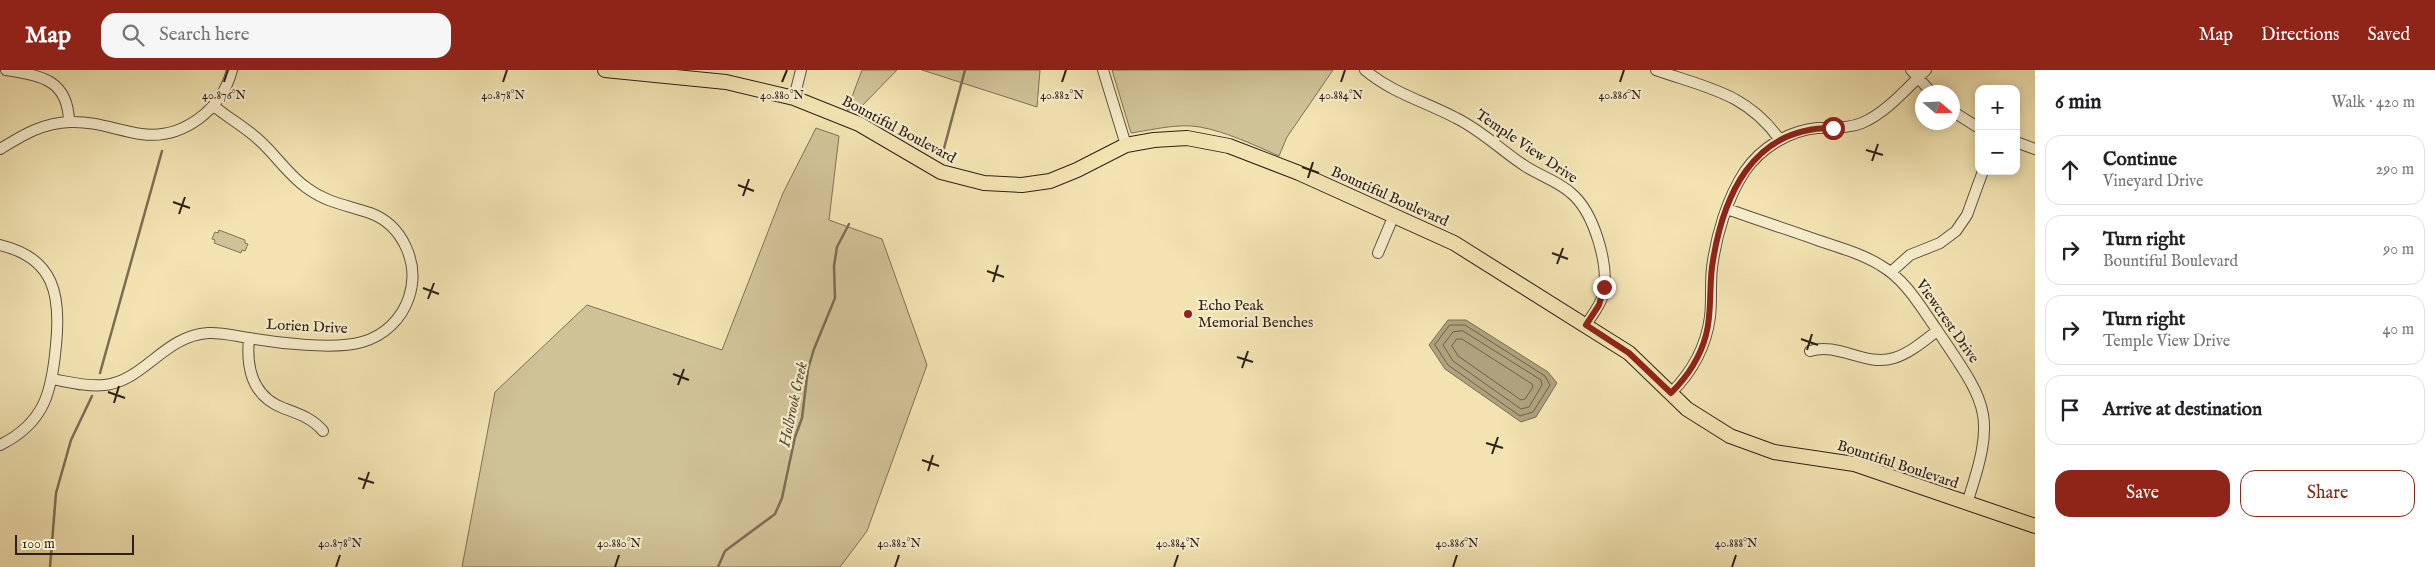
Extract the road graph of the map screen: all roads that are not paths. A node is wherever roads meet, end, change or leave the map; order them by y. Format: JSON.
{"nodes":[{"id":1,"x":6,"y":70,"type":"edge"},
{"id":2,"x":232,"y":70,"type":"edge"},
{"id":3,"x":605,"y":70,"type":"edge"},
{"id":4,"x":802,"y":70,"type":"edge"},
{"id":5,"x":1103,"y":70,"type":"edge"},
{"id":6,"x":1365,"y":70,"type":"edge"},
{"id":7,"x":1656,"y":70,"type":"edge"},
{"id":8,"x":1926,"y":70,"type":"edge"},
{"id":9,"x":638,"y":73,"type":"edge"},
{"id":10,"x":1914,"y":74,"type":"edge"},
{"id":11,"x":1925,"y":85,"type":"edge"},
{"id":12,"x":794,"y":98,"type":"junction"},
{"id":13,"x":214,"y":106,"type":"junction"},
{"id":14,"x":1960,"y":117,"type":"edge"},
{"id":15,"x":69,"y":122,"type":"junction"},
{"id":16,"x":1975,"y":126,"type":"edge"},
{"id":17,"x":1780,"y":140,"type":"junction"},
{"id":18,"x":2020,"y":143,"type":"edge"},
{"id":19,"x":1126,"y":145,"type":"junction"},
{"id":20,"x":2035,"y":148,"type":"edge"},
{"id":21,"x":0,"y":149,"type":"edge"},
{"id":22,"x":1982,"y":175,"type":"edge"},
{"id":23,"x":1727,"y":209,"type":"junction"},
{"id":24,"x":1394,"y":215,"type":"junction"},
{"id":25,"x":0,"y":245,"type":"edge"},
{"id":26,"x":1378,"y":253,"type":"dead end"},
{"id":27,"x":1891,"y":272,"type":"junction"},
{"id":28,"x":1586,"y":325,"type":"junction"},
{"id":29,"x":1938,"y":331,"type":"junction"},
{"id":30,"x":249,"y":338,"type":"junction"},
{"id":31,"x":1810,"y":350,"type":"dead end"},
{"id":32,"x":52,"y":379,"type":"junction"},
{"id":33,"x":1671,"y":393,"type":"junction"},
{"id":34,"x":323,"y":431,"type":"dead end"},
{"id":35,"x":0,"y":445,"type":"edge"},
{"id":36,"x":1967,"y":504,"type":"junction"},
{"id":37,"x":2035,"y":526,"type":"edge"}],
"edges":[{"from":1,"to":15,"type":"street"},
{"from":2,"to":13,"type":"street"},
{"from":3,"to":9,"type":"main road","name":"Bountiful Boulevard"},
{"from":4,"to":12,"type":"street"},
{"from":5,"to":19,"type":"street"},
{"from":6,"to":28,"type":"street","name":"Temple View Drive"},
{"from":7,"to":17,"type":"street"},
{"from":8,"to":10,"type":"street"},
{"from":9,"to":12,"type":"main road","name":"Bountiful Boulevard"},
{"from":10,"to":11,"type":"street"},
{"from":10,"to":17,"type":"street"},
{"from":12,"to":19,"type":"main road","name":"Bountiful Boulevard"},
{"from":13,"to":15,"type":"street"},
{"from":13,"to":30,"type":"street","name":"Lorien Drive"},
{"from":14,"to":16,"type":"street"},
{"from":15,"to":21,"type":"street"},
{"from":17,"to":23,"type":"street"},
{"from":18,"to":20,"type":"street"},
{"from":19,"to":24,"type":"main road","name":"Bountiful Boulevard"},
{"from":22,"to":27,"type":"street"},
{"from":23,"to":27,"type":"street","name":"Viewcrest Drive"},
{"from":23,"to":33,"type":"street"},
{"from":24,"to":26,"type":"street"},
{"from":24,"to":28,"type":"main road","name":"Bountiful Boulevard"},
{"from":25,"to":32,"type":"street"},
{"from":27,"to":29,"type":"street","name":"Viewcrest Drive"},
{"from":28,"to":33,"type":"main road","name":"Bountiful Boulevard"},
{"from":29,"to":31,"type":"street"},
{"from":29,"to":36,"type":"street","name":"Viewcrest Drive"},
{"from":30,"to":32,"type":"street","name":"Lorien Drive"},
{"from":30,"to":34,"type":"street"},
{"from":32,"to":35,"type":"street"},
{"from":33,"to":36,"type":"main road","name":"Bountiful Boulevard"},
{"from":36,"to":37,"type":"main road","name":"Bountiful Boulevard"}]}
